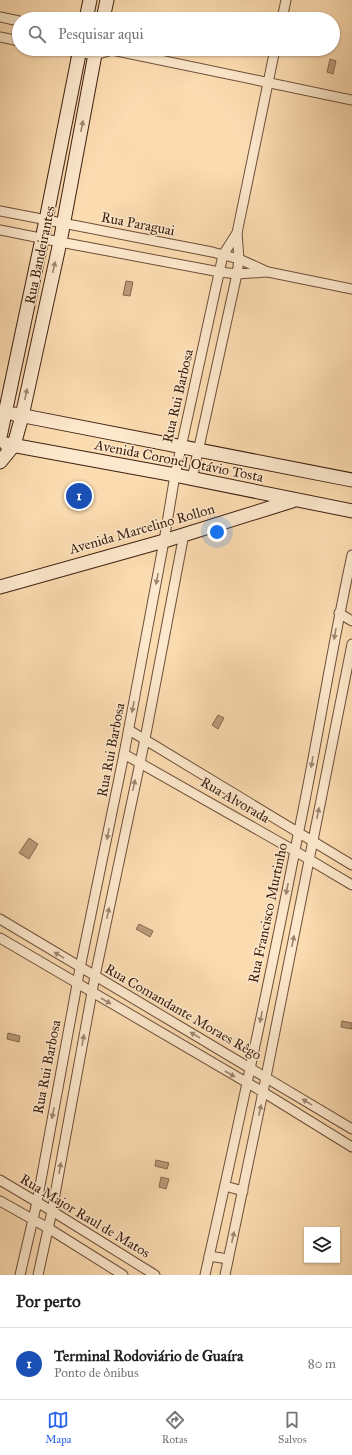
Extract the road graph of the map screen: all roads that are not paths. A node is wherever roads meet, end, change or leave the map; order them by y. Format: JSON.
{"nodes":[{"id":1,"x":90,"y":0,"type":"edge"},
{"id":2,"x":107,"y":0,"type":"edge"},
{"id":3,"x":286,"y":0,"type":"edge"},
{"id":4,"x":87,"y":12,"type":"edge"},
{"id":5,"x":104,"y":12,"type":"edge"},
{"id":6,"x":283,"y":12,"type":"edge"},
{"id":7,"x":0,"y":17,"type":"edge"},
{"id":8,"x":12,"y":20,"type":"edge"},
{"id":9,"x":0,"y":37,"type":"edge"},
{"id":10,"x":12,"y":40,"type":"edge"},
{"id":11,"x":78,"y":56,"type":"edge"},
{"id":12,"x":95,"y":56,"type":"edge"},
{"id":13,"x":144,"y":56,"type":"edge"},
{"id":14,"x":274,"y":56,"type":"edge"},
{"id":15,"x":268,"y":82,"type":"junction"},
{"id":16,"x":352,"y":100,"type":"edge"},
{"id":17,"x":62,"y":141,"type":"junction"},
{"id":18,"x":78,"y":145,"type":"junction"},
{"id":19,"x":0,"y":211,"type":"edge"},
{"id":20,"x":46,"y":220,"type":"junction"},
{"id":21,"x":63,"y":224,"type":"junction"},
{"id":22,"x":0,"y":230,"type":"edge"},
{"id":23,"x":237,"y":233,"type":"junction"},
{"id":24,"x":42,"y":238,"type":"junction"},
{"id":25,"x":146,"y":240,"type":"junction"},
{"id":26,"x":60,"y":242,"type":"junction"},
{"id":27,"x":224,"y":255,"type":"junction"},
{"id":28,"x":144,"y":258,"type":"junction"},
{"id":29,"x":239,"y":259,"type":"junction"},
{"id":30,"x":220,"y":272,"type":"junction"},
{"id":31,"x":268,"y":272,"type":"junction"},
{"id":32,"x":237,"y":274,"type":"junction"},
{"id":33,"x":352,"y":289,"type":"edge"},
{"id":34,"x":25,"y":319,"type":"junction"},
{"id":35,"x":42,"y":324,"type":"junction"},
{"id":36,"x":202,"y":356,"type":"junction"},
{"id":37,"x":218,"y":360,"type":"junction"},
{"id":38,"x":3,"y":412,"type":"edge"},
{"id":39,"x":22,"y":416,"type":"junction"},
{"id":40,"x":0,"y":437,"type":"edge"},
{"id":41,"x":0,"y":442,"type":"edge"},
{"id":42,"x":14,"y":445,"type":"junction"},
{"id":43,"x":181,"y":447,"type":"junction"},
{"id":44,"x":198,"y":450,"type":"junction"},
{"id":45,"x":0,"y":462,"type":"edge"},
{"id":46,"x":175,"y":475,"type":"junction"},
{"id":47,"x":192,"y":479,"type":"junction"},
{"id":48,"x":352,"y":480,"type":"edge"},
{"id":49,"x":293,"y":500,"type":"junction"},
{"id":50,"x":352,"y":511,"type":"edge"},
{"id":51,"x":184,"y":534,"type":"junction"},
{"id":52,"x":164,"y":541,"type":"junction"},
{"id":53,"x":352,"y":555,"type":"edge"},
{"id":54,"x":0,"y":587,"type":"edge"},
{"id":55,"x":339,"y":613,"type":"junction"},
{"id":56,"x":352,"y":621,"type":"edge"},
{"id":57,"x":147,"y":634,"type":"junction"},
{"id":58,"x":164,"y":638,"type":"junction"},
{"id":59,"x":352,"y":644,"type":"edge"},
{"id":60,"x":328,"y":676,"type":"junction"},
{"id":61,"x":345,"y":681,"type":"junction"},
{"id":62,"x":129,"y":730,"type":"junction"},
{"id":63,"x":145,"y":740,"type":"junction"},
{"id":64,"x":124,"y":754,"type":"junction"},
{"id":65,"x":139,"y":761,"type":"junction"},
{"id":66,"x":299,"y":832,"type":"junction"},
{"id":67,"x":312,"y":841,"type":"junction"},
{"id":68,"x":295,"y":851,"type":"junction"},
{"id":69,"x":309,"y":859,"type":"junction"},
{"id":70,"x":103,"y":861,"type":"junction"},
{"id":71,"x":118,"y":865,"type":"junction"},
{"id":72,"x":352,"y":865,"type":"edge"},
{"id":73,"x":352,"y":885,"type":"edge"},
{"id":74,"x":2,"y":921,"type":"edge"},
{"id":75,"x":0,"y":931,"type":"edge"},
{"id":76,"x":0,"y":938,"type":"edge"},
{"id":77,"x":272,"y":962,"type":"junction"},
{"id":78,"x":288,"y":967,"type":"junction"},
{"id":79,"x":80,"y":968,"type":"junction"},
{"id":80,"x":95,"y":976,"type":"junction"},
{"id":81,"x":77,"y":984,"type":"junction"},
{"id":82,"x":92,"y":993,"type":"junction"},
{"id":83,"x":173,"y":1022,"type":"junction"},
{"id":84,"x":167,"y":1037,"type":"junction"},
{"id":85,"x":251,"y":1068,"type":"junction"},
{"id":86,"x":266,"y":1077,"type":"junction"},
{"id":87,"x":247,"y":1084,"type":"junction"},
{"id":88,"x":263,"y":1092,"type":"junction"},
{"id":89,"x":56,"y":1097,"type":"junction"},
{"id":90,"x":72,"y":1100,"type":"junction"},
{"id":91,"x":325,"y":1113,"type":"junction"},
{"id":92,"x":320,"y":1127,"type":"junction"},
{"id":93,"x":352,"y":1130,"type":"edge"},
{"id":94,"x":352,"y":1147,"type":"edge"},
{"id":95,"x":0,"y":1180,"type":"edge"},
{"id":96,"x":225,"y":1186,"type":"junction"},
{"id":97,"x":243,"y":1191,"type":"junction"},
{"id":98,"x":0,"y":1201,"type":"edge"},
{"id":99,"x":36,"y":1202,"type":"junction"},
{"id":100,"x":52,"y":1211,"type":"junction"},
{"id":101,"x":32,"y":1220,"type":"junction"},
{"id":102,"x":48,"y":1228,"type":"junction"},
{"id":103,"x":209,"y":1256,"type":"junction"},
{"id":104,"x":228,"y":1260,"type":"junction"},
{"id":105,"x":150,"y":1274,"type":"edge"},
{"id":106,"x":20,"y":1275,"type":"edge"},
{"id":107,"x":38,"y":1275,"type":"edge"},
{"id":108,"x":124,"y":1275,"type":"edge"},
{"id":109,"x":205,"y":1275,"type":"edge"},
{"id":110,"x":225,"y":1275,"type":"edge"}],
"edges":[{"from":1,"to":4,"type":"street"},
{"from":2,"to":5,"type":"street"},
{"from":3,"to":6,"type":"street"},
{"from":7,"to":8,"type":"street"},
{"from":9,"to":10,"type":"street"},
{"from":11,"to":17,"type":"street","name":"Rua Bandeirantes"},
{"from":18,"to":12,"type":"street","name":"Rua Bandeirantes","one_way":true},
{"from":13,"to":15,"type":"street"},
{"from":14,"to":15,"type":"street","name":"Rua Rui Barbosa"},
{"from":15,"to":16,"type":"street"},
{"from":15,"to":23,"type":"street","name":"Rua Rui Barbosa"},
{"from":17,"to":18,"type":"street"},
{"from":17,"to":20,"type":"street","name":"Rua Bandeirantes"},
{"from":18,"to":21,"type":"street","name":"Rua Bandeirantes"},
{"from":19,"to":20,"type":"street","name":"Rua Paraguai"},
{"from":20,"to":21,"type":"street","name":"Rua Paraguai"},
{"from":20,"to":24,"type":"street","name":"Rua Bandeirantes"},
{"from":21,"to":25,"type":"street","name":"Rua Paraguai"},
{"from":21,"to":26,"type":"street","name":"Rua Bandeirantes"},
{"from":22,"to":24,"type":"street","name":"Rua Paraguai"},
{"from":23,"to":27,"type":"street","name":"Rua Rui Barbosa"},
{"from":23,"to":29,"type":"street","name":"Rua Rui Barbosa"},
{"from":24,"to":26,"type":"street","name":"Rua Paraguai"},
{"from":24,"to":34,"type":"street","name":"Rua Bandeirantes"},
{"from":25,"to":27,"type":"street","name":"Rua Paraguai"},
{"from":25,"to":28,"type":"street"},
{"from":26,"to":28,"type":"street","name":"Rua Paraguai"},
{"from":35,"to":26,"type":"street","name":"Rua Bandeirantes","one_way":true},
{"from":27,"to":29,"type":"street","name":"Rua Paraguai"},
{"from":27,"to":30,"type":"street","name":"Rua Rui Barbosa"},
{"from":28,"to":30,"type":"street","name":"Rua Paraguai"},
{"from":29,"to":31,"type":"street","name":"Rua Paraguai"},
{"from":29,"to":32,"type":"street","name":"Rua Rui Barbosa"},
{"from":30,"to":32,"type":"street","name":"Rua Paraguai"},
{"from":30,"to":36,"type":"street","name":"Rua Rui Barbosa"},
{"from":31,"to":32,"type":"street","name":"Rua Paraguai"},
{"from":31,"to":33,"type":"street","name":"Rua Paraguai"},
{"from":32,"to":37,"type":"street","name":"Rua Rui Barbosa"},
{"from":34,"to":35,"type":"street"},
{"from":34,"to":38,"type":"street","name":"Rua Bandeirantes"},
{"from":39,"to":35,"type":"street","name":"Rua Bandeirantes","one_way":true},
{"from":36,"to":37,"type":"street"},
{"from":36,"to":43,"type":"street","name":"Rua Rui Barbosa"},
{"from":37,"to":44,"type":"street","name":"Rua Rui Barbosa"},
{"from":38,"to":39,"type":"street","name":"Avenida Coronel Otávio Tosta"},
{"from":38,"to":40,"type":"street","name":"Rua Bandeirantes"},
{"from":39,"to":42,"type":"street","name":"Rua Bandeirantes"},
{"from":39,"to":43,"type":"street","name":"Avenida Coronel Otávio Tosta"},
{"from":41,"to":42,"type":"street","name":"Avenida Coronel Otávio Tosta"},
{"from":42,"to":45,"type":"street","name":"Rua Bandeirantes"},
{"from":42,"to":46,"type":"street","name":"Avenida Coronel Otávio Tosta"},
{"from":43,"to":44,"type":"street","name":"Avenida Coronel Otávio Tosta"},
{"from":43,"to":46,"type":"street","name":"Rua Rui Barbosa"},
{"from":44,"to":47,"type":"street","name":"Rua Rui Barbosa"},
{"from":44,"to":48,"type":"street","name":"Avenida Coronel Otávio Tosta"},
{"from":46,"to":47,"type":"street","name":"Avenida Coronel Otávio Tosta"},
{"from":46,"to":52,"type":"street","name":"Rua Rui Barbosa"},
{"from":47,"to":49,"type":"street","name":"Avenida Coronel Otávio Tosta"},
{"from":49,"to":50,"type":"street","name":"Avenida Coronel Otávio Tosta"},
{"from":49,"to":51,"type":"street","name":"Avenida Marcelino Rollon"},
{"from":51,"to":52,"type":"street","name":"Avenida Marcelino Rollon"},
{"from":51,"to":58,"type":"street"},
{"from":52,"to":54,"type":"street","name":"Avenida Marcelino Rollon"},
{"from":52,"to":57,"type":"street","name":"Rua Rui Barbosa","one_way":true},
{"from":53,"to":55,"type":"street","name":"Rua Francisco Murtinho"},
{"from":55,"to":56,"type":"street"},
{"from":55,"to":60,"type":"street","name":"Rua Francisco Murtinho","one_way":true},
{"from":57,"to":58,"type":"street"},
{"from":57,"to":62,"type":"street","name":"Rua Rui Barbosa","one_way":true},
{"from":58,"to":63,"type":"street"},
{"from":59,"to":61,"type":"street","name":"Rua Francisco Murtinho"},
{"from":60,"to":61,"type":"street"},
{"from":60,"to":66,"type":"street","name":"Rua Francisco Murtinho","one_way":true},
{"from":67,"to":61,"type":"street","name":"Rua Francisco Murtinho","one_way":true},
{"from":62,"to":63,"type":"street","name":"Rua Alvorada"},
{"from":62,"to":64,"type":"street","name":"Rua Rui Barbosa"},
{"from":63,"to":65,"type":"street"},
{"from":63,"to":66,"type":"street","name":"Rua Alvorada"},
{"from":64,"to":65,"type":"street","name":"Rua Alvorada"},
{"from":64,"to":70,"type":"street","name":"Rua Rui Barbosa","one_way":true},
{"from":65,"to":68,"type":"street","name":"Rua Alvorada"},
{"from":71,"to":65,"type":"street","one_way":true},
{"from":66,"to":67,"type":"street","name":"Rua Alvorada"},
{"from":66,"to":68,"type":"street","name":"Rua Francisco Murtinho"},
{"from":67,"to":69,"type":"street","name":"Rua Francisco Murtinho"},
{"from":67,"to":72,"type":"street","name":"Rua Alvorada"},
{"from":68,"to":69,"type":"street","name":"Rua Alvorada"},
{"from":68,"to":77,"type":"street","name":"Rua Francisco Murtinho","one_way":true},
{"from":69,"to":73,"type":"street","name":"Rua Alvorada"},
{"from":78,"to":69,"type":"street","name":"Rua Francisco Murtinho","one_way":true},
{"from":70,"to":71,"type":"street"},
{"from":70,"to":79,"type":"street","name":"Rua Rui Barbosa"},
{"from":80,"to":71,"type":"street","one_way":true},
{"from":74,"to":75,"type":"street"},
{"from":79,"to":74,"type":"street","name":"Rua Comandante Moraes Rêgo","one_way":true},
{"from":76,"to":81,"type":"street","name":"Rua Comandante Moraes Rêgo"},
{"from":77,"to":78,"type":"street"},
{"from":77,"to":85,"type":"street","name":"Rua Francisco Murtinho","one_way":true},
{"from":78,"to":86,"type":"street","name":"Rua Francisco Murtinho"},
{"from":79,"to":80,"type":"street","name":"Rua Comandante Moraes Rêgo"},
{"from":79,"to":81,"type":"street","name":"Rua Rui Barbosa"},
{"from":80,"to":82,"type":"street"},
{"from":80,"to":83,"type":"street","name":"Rua Comandante Moraes Rêgo"},
{"from":81,"to":82,"type":"street","name":"Rua Comandante Moraes Rêgo"},
{"from":81,"to":89,"type":"street","name":"Rua Rui Barbosa"},
{"from":82,"to":84,"type":"street","name":"Rua Comandante Moraes Rêgo","one_way":true},
{"from":90,"to":82,"type":"street","one_way":true},
{"from":83,"to":84,"type":"street"},
{"from":85,"to":83,"type":"street","name":"Rua Comandante Moraes Rêgo","one_way":true},
{"from":84,"to":87,"type":"street","name":"Rua Comandante Moraes Rêgo","one_way":true},
{"from":85,"to":86,"type":"street","name":"Rua Comandante Moraes Rêgo"},
{"from":85,"to":87,"type":"street","name":"Rua Francisco Murtinho"},
{"from":86,"to":88,"type":"street","name":"Rua Francisco Murtinho"},
{"from":91,"to":86,"type":"street","name":"Rua Comandante Moraes Rêgo","one_way":true},
{"from":87,"to":88,"type":"street","name":"Rua Comandante Moraes Rêgo"},
{"from":87,"to":96,"type":"street","name":"Rua Francisco Murtinho"},
{"from":88,"to":92,"type":"street","name":"Rua Comandante Moraes Rêgo"},
{"from":97,"to":88,"type":"street","name":"Rua Francisco Murtinho","one_way":true},
{"from":89,"to":90,"type":"street"},
{"from":89,"to":99,"type":"street","name":"Rua Rui Barbosa","one_way":true},
{"from":100,"to":90,"type":"street","one_way":true},
{"from":91,"to":92,"type":"street"},
{"from":91,"to":93,"type":"street","name":"Rua Comandante Moraes Rêgo"},
{"from":92,"to":94,"type":"street","name":"Rua Comandante Moraes Rêgo"},
{"from":95,"to":99,"type":"street","name":"Rua Major Raul de Matos"},
{"from":96,"to":97,"type":"street"},
{"from":96,"to":103,"type":"street","name":"Rua Francisco Murtinho"},
{"from":104,"to":97,"type":"street","name":"Rua Francisco Murtinho","one_way":true},
{"from":98,"to":101,"type":"street"},
{"from":99,"to":100,"type":"street","name":"Rua Major Raul de Matos"},
{"from":99,"to":101,"type":"street","name":"Rua Rui Barbosa"},
{"from":100,"to":102,"type":"street"},
{"from":100,"to":105,"type":"street","name":"Rua Major Raul de Matos"},
{"from":101,"to":102,"type":"street"},
{"from":101,"to":106,"type":"street","name":"Rua Rui Barbosa"},
{"from":102,"to":107,"type":"street"},
{"from":102,"to":108,"type":"street"},
{"from":103,"to":104,"type":"street"},
{"from":103,"to":109,"type":"street","name":"Rua Francisco Murtinho"},
{"from":104,"to":110,"type":"street","name":"Rua Francisco Murtinho"}]}
